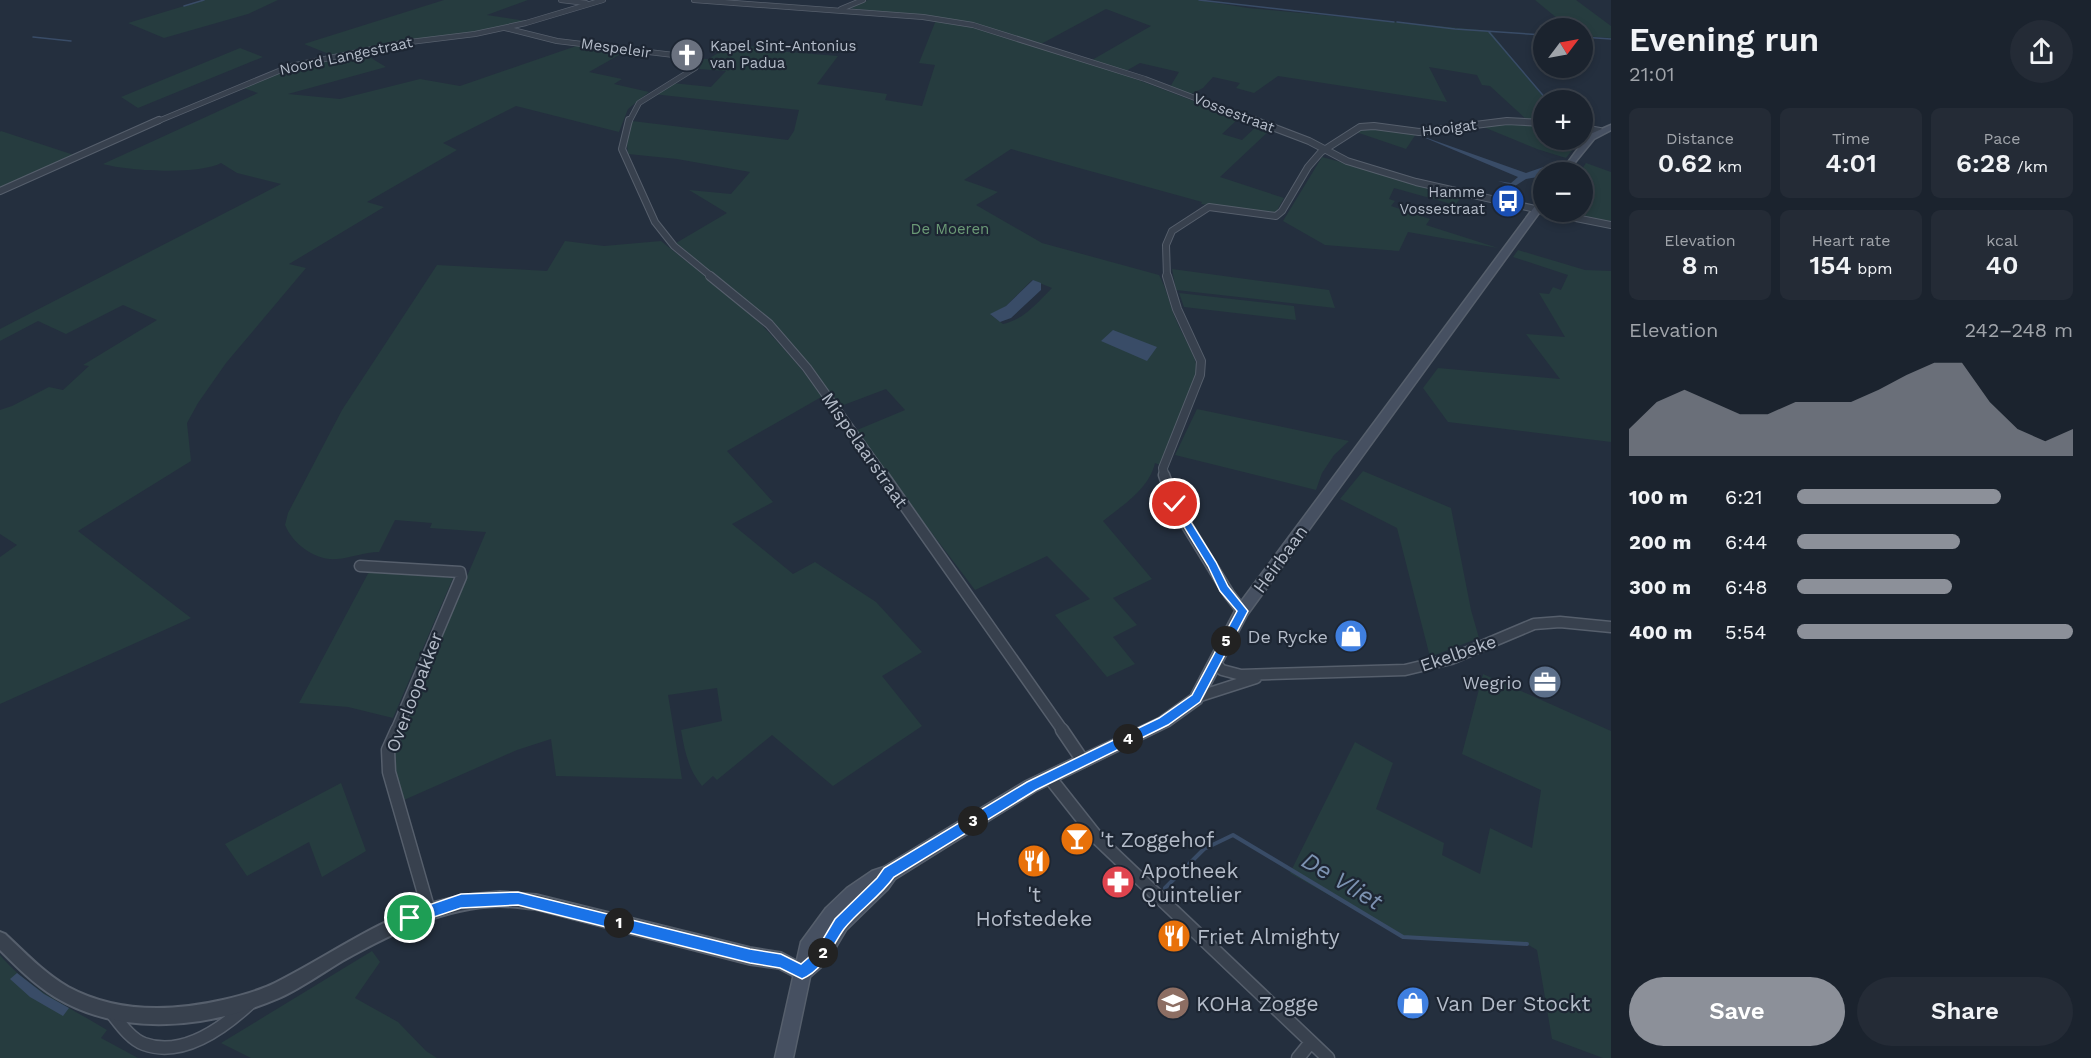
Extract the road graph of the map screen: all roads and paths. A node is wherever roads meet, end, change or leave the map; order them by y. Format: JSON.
{"nodes":[{"id":1,"x":561,"y":0,"type":"edge"},
{"id":2,"x":603,"y":0,"type":"edge"},
{"id":3,"x":694,"y":0,"type":"edge"},
{"id":4,"x":863,"y":0,"type":"edge"},
{"id":5,"x":588,"y":4,"type":"junction"},
{"id":6,"x":839,"y":10,"type":"junction"},
{"id":7,"x":505,"y":28,"type":"junction"},
{"id":8,"x":1533,"y":122,"type":"edge"},
{"id":9,"x":1611,"y":127,"type":"edge"},
{"id":10,"x":1593,"y":130,"type":"edge"},
{"id":11,"x":1599,"y":131,"type":"junction"},
{"id":12,"x":1324,"y":149,"type":"junction"},
{"id":13,"x":627,"y":161,"type":"joint"},
{"id":14,"x":1572,"y":162,"type":"edge"},
{"id":15,"x":0,"y":191,"type":"edge"},
{"id":16,"x":1533,"y":209,"type":"edge"},
{"id":17,"x":1593,"y":221,"type":"edge"},
{"id":18,"x":1534,"y":222,"type":"edge"},
{"id":19,"x":1611,"y":225,"type":"edge"},
{"id":20,"x":360,"y":566,"type":"dead end"},
{"id":21,"x":1242,"y":611,"type":"junction"},
{"id":22,"x":1611,"y":627,"type":"edge"},
{"id":23,"x":1215,"y":663,"type":"junction"},
{"id":24,"x":1267,"y":674,"type":"junction"},
{"id":25,"x":1197,"y":697,"type":"junction"},
{"id":26,"x":1083,"y":761,"type":"junction"},
{"id":27,"x":1050,"y":778,"type":"junction"},
{"id":28,"x":429,"y":911,"type":"junction"},
{"id":29,"x":0,"y":939,"type":"edge"},
{"id":30,"x":802,"y":972,"type":"junction"},
{"id":31,"x":253,"y":1000,"type":"junction"},
{"id":32,"x":110,"y":1011,"type":"junction"},
{"id":33,"x":1311,"y":1042,"type":"junction"},
{"id":34,"x":784,"y":1058,"type":"edge"},
{"id":35,"x":1298,"y":1058,"type":"edge"},
{"id":36,"x":1328,"y":1058,"type":"edge"}],
"edges":[{"from":1,"to":5,"type":"street"},
{"from":2,"to":5,"type":"street","name":"Noord Langestraat"},
{"from":3,"to":6,"type":"street"},
{"from":4,"to":6,"type":"street"},
{"from":5,"to":7,"type":"street","name":"Noord Langestraat"},
{"from":6,"to":12,"type":"street","name":"Vossestraat"},
{"from":7,"to":13,"type":"street","name":"Mespeleir"},
{"from":7,"to":15,"type":"street","name":"Noord Langestraat"},
{"from":8,"to":12,"type":"street","name":"Hooigat"},
{"from":9,"to":11,"type":"main road"},
{"from":10,"to":11,"type":"street"},
{"from":11,"to":14,"type":"main road"},
{"from":12,"to":16,"type":"street","name":"Vossestraat"},
{"from":12,"to":21,"type":"street"},
{"from":13,"to":26,"type":"street","name":"Mispelaarstraat"},
{"from":17,"to":19,"type":"street","name":"Vossestraat"},
{"from":18,"to":21,"type":"main road","name":"Heirbaan"},
{"from":20,"to":28,"type":"street","name":"Overloopakker"},
{"from":21,"to":23,"type":"main road","name":"Heirbaan"},
{"from":22,"to":24,"type":"street","name":"Ekelbeke"},
{"from":23,"to":24,"type":"street","name":"Ekelbeke"},
{"from":23,"to":25,"type":"main road","name":"Heirbaan"},
{"from":24,"to":25,"type":"street","name":"Ekelbeke"},
{"from":25,"to":26,"type":"main road","name":"Heirbaan"},
{"from":26,"to":27,"type":"main road","name":"Heirbaan"},
{"from":27,"to":30,"type":"main road","name":"Heirbaan"},
{"from":27,"to":33,"type":"street"},
{"from":28,"to":30,"type":"street"},
{"from":28,"to":31,"type":"street"},
{"from":29,"to":32,"type":"street"},
{"from":30,"to":34,"type":"main road"},
{"from":31,"to":32,"type":"street"},
{"from":31,"to":32,"type":"street"},
{"from":33,"to":35,"type":"street"},
{"from":33,"to":36,"type":"street"}]}
